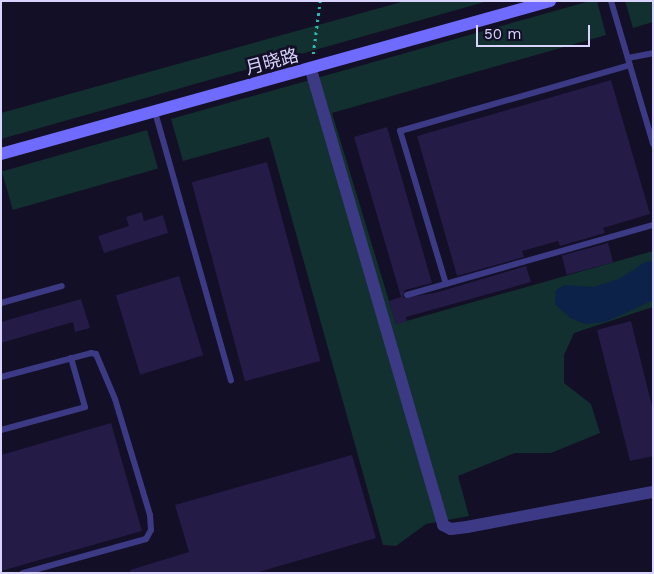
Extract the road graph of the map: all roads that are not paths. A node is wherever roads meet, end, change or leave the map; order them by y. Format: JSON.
{"nodes":[{"id":1,"x":550,"y":1,"type":"edge"},
{"id":2,"x":611,"y":1,"type":"edge"},
{"id":3,"x":653,"y":53,"type":"edge"},
{"id":4,"x":629,"y":61,"type":"junction"},
{"id":5,"x":311,"y":70,"type":"junction"},
{"id":6,"x":155,"y":112,"type":"junction"},
{"id":7,"x":653,"y":144,"type":"edge"},
{"id":8,"x":1,"y":154,"type":"edge"},
{"id":9,"x":653,"y":225,"type":"edge"},
{"id":10,"x":446,"y":284,"type":"junction"},
{"id":11,"x":62,"y":286,"type":"dead end"},
{"id":12,"x":407,"y":295,"type":"dead end"},
{"id":13,"x":1,"y":303,"type":"edge"},
{"id":14,"x":71,"y":358,"type":"junction"},
{"id":15,"x":1,"y":377,"type":"edge"},
{"id":16,"x":231,"y":380,"type":"dead end"},
{"id":17,"x":1,"y":430,"type":"edge"},
{"id":18,"x":653,"y":492,"type":"edge"},
{"id":19,"x":23,"y":573,"type":"edge"}],
"edges":[{"from":1,"to":5,"type":"street","name":"月晓路"},
{"from":2,"to":4,"type":"lane"},
{"from":3,"to":4,"type":"lane"},
{"from":4,"to":7,"type":"lane"},
{"from":4,"to":10,"type":"lane"},
{"from":5,"to":6,"type":"street","name":"月晓路"},
{"from":5,"to":18,"type":"street"},
{"from":6,"to":8,"type":"street","name":"月晓路"},
{"from":6,"to":16,"type":"lane"},
{"from":9,"to":10,"type":"lane"},
{"from":10,"to":12,"type":"lane"},
{"from":11,"to":13,"type":"lane"},
{"from":14,"to":15,"type":"lane"},
{"from":14,"to":17,"type":"lane"},
{"from":14,"to":19,"type":"lane"}]}
